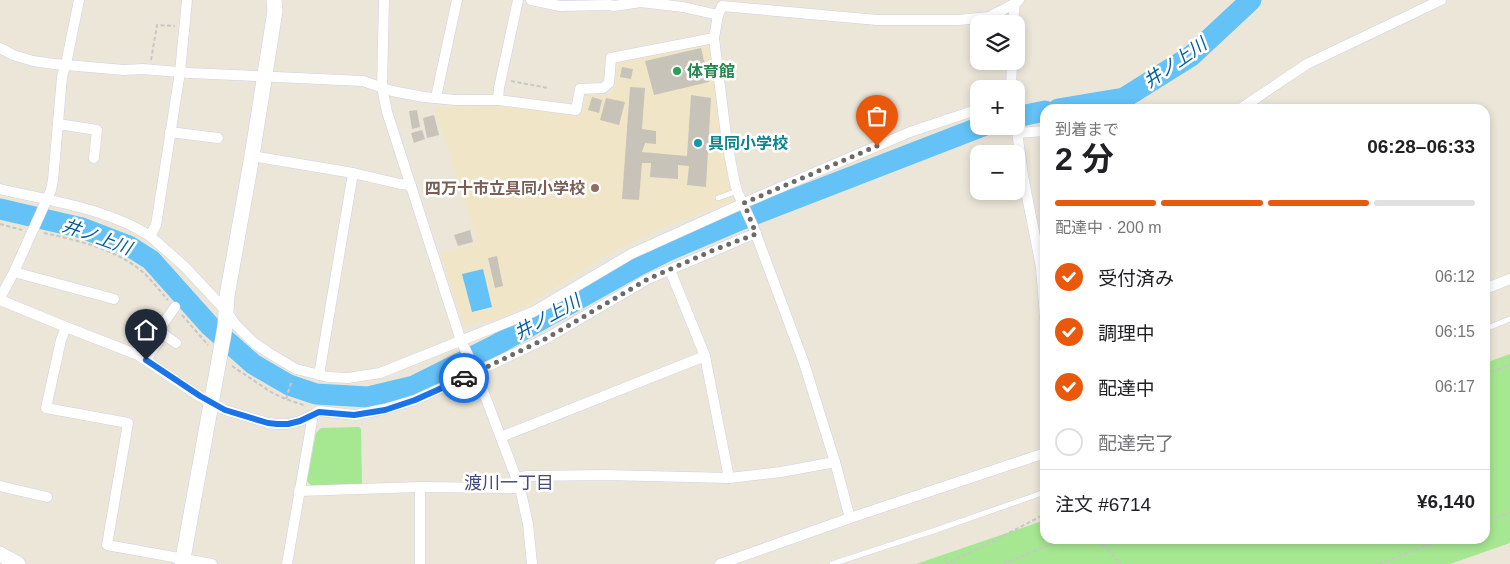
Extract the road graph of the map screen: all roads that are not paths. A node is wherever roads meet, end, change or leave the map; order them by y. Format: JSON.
{"nodes":[{"id":1,"x":79,"y":0,"type":"edge"},
{"id":2,"x":187,"y":0,"type":"edge"},
{"id":3,"x":274,"y":0,"type":"edge"},
{"id":4,"x":384,"y":0,"type":"edge"},
{"id":5,"x":457,"y":0,"type":"edge"},
{"id":6,"x":518,"y":0,"type":"edge"},
{"id":7,"x":531,"y":0,"type":"edge"},
{"id":8,"x":1442,"y":0,"type":"edge"},
{"id":9,"x":1016,"y":1,"type":"edge"},
{"id":10,"x":611,"y":3,"type":"edge"},
{"id":11,"x":678,"y":3,"type":"edge"},
{"id":12,"x":721,"y":7,"type":"edge"},
{"id":13,"x":1014,"y":15,"type":"edge"},
{"id":14,"x":714,"y":38,"type":"junction"},
{"id":15,"x":0,"y":48,"type":"edge"},
{"id":16,"x":66,"y":65,"type":"junction"},
{"id":17,"x":180,"y":72,"type":"junction"},
{"id":18,"x":264,"y":76,"type":"junction"},
{"id":19,"x":382,"y":87,"type":"junction"},
{"id":20,"x":436,"y":98,"type":"junction"},
{"id":21,"x":498,"y":100,"type":"junction"},
{"id":22,"x":1247,"y":104,"type":"edge"},
{"id":23,"x":970,"y":112,"type":"edge"},
{"id":24,"x":58,"y":124,"type":"junction"},
{"id":25,"x":1025,"y":128,"type":"edge"},
{"id":26,"x":1040,"y":130,"type":"edge"},
{"id":27,"x":170,"y":132,"type":"junction"},
{"id":28,"x":1018,"y":135,"type":"edge"},
{"id":29,"x":218,"y":138,"type":"dead end"},
{"id":30,"x":252,"y":156,"type":"junction"},
{"id":31,"x":94,"y":158,"type":"dead end"},
{"id":32,"x":352,"y":173,"type":"junction"},
{"id":33,"x":411,"y":185,"type":"junction"},
{"id":34,"x":0,"y":189,"type":"edge"},
{"id":35,"x":737,"y":191,"type":"junction"},
{"id":36,"x":718,"y":198,"type":"dead end"},
{"id":37,"x":744,"y":204,"type":"junction"},
{"id":38,"x":45,"y":205,"type":"junction"},
{"id":39,"x":754,"y":230,"type":"junction"},
{"id":40,"x":150,"y":236,"type":"junction"},
{"id":41,"x":1040,"y":263,"type":"edge"},
{"id":42,"x":670,"y":270,"type":"junction"},
{"id":43,"x":14,"y":272,"type":"junction"},
{"id":44,"x":1510,"y":279,"type":"edge"},
{"id":45,"x":1490,"y":287,"type":"edge"},
{"id":46,"x":0,"y":299,"type":"edge"},
{"id":47,"x":114,"y":299,"type":"dead end"},
{"id":48,"x":175,"y":307,"type":"road end"},
{"id":49,"x":226,"y":311,"type":"junction"},
{"id":50,"x":1510,"y":320,"type":"edge"},
{"id":51,"x":66,"y":327,"type":"junction"},
{"id":52,"x":1490,"y":327,"type":"edge"},
{"id":53,"x":163,"y":334,"type":"junction"},
{"id":54,"x":176,"y":343,"type":"dead end"},
{"id":55,"x":462,"y":343,"type":"junction"},
{"id":56,"x":705,"y":356,"type":"junction"},
{"id":57,"x":146,"y":360,"type":"junction"},
{"id":58,"x":475,"y":370,"type":"junction"},
{"id":59,"x":319,"y":375,"type":"junction"},
{"id":60,"x":210,"y":402,"type":"junction"},
{"id":61,"x":312,"y":415,"type":"junction"},
{"id":62,"x":501,"y":437,"type":"junction"},
{"id":63,"x":1040,"y":455,"type":"edge"},
{"id":64,"x":835,"y":462,"type":"junction"},
{"id":65,"x":729,"y":478,"type":"junction"},
{"id":66,"x":518,"y":483,"type":"junction"},
{"id":67,"x":0,"y":486,"type":"edge"},
{"id":68,"x":420,"y":487,"type":"junction"},
{"id":69,"x":299,"y":491,"type":"junction"},
{"id":70,"x":1040,"y":494,"type":"edge"},
{"id":71,"x":47,"y":497,"type":"dead end"},
{"id":72,"x":850,"y":518,"type":"junction"},
{"id":73,"x":0,"y":554,"type":"edge"},
{"id":74,"x":182,"y":561,"type":"edge"},
{"id":75,"x":18,"y":564,"type":"edge"},
{"id":76,"x":212,"y":564,"type":"edge"},
{"id":77,"x":287,"y":564,"type":"edge"},
{"id":78,"x":420,"y":564,"type":"edge"},
{"id":79,"x":532,"y":564,"type":"edge"},
{"id":80,"x":720,"y":564,"type":"edge"},
{"id":81,"x":832,"y":564,"type":"edge"}],
"edges":[{"from":1,"to":16,"type":"street"},
{"from":2,"to":17,"type":"street"},
{"from":3,"to":18,"type":"street"},
{"from":4,"to":19,"type":"street"},
{"from":5,"to":20,"type":"street"},
{"from":6,"to":21,"type":"street"},
{"from":7,"to":10,"type":"street"},
{"from":8,"to":22,"type":"street"},
{"from":9,"to":12,"type":"street"},
{"from":9,"to":13,"type":"street"},
{"from":10,"to":11,"type":"street"},
{"from":11,"to":12,"type":"street"},
{"from":12,"to":14,"type":"street"},
{"from":14,"to":21,"type":"street"},
{"from":14,"to":35,"type":"street"},
{"from":15,"to":16,"type":"street"},
{"from":16,"to":17,"type":"street"},
{"from":16,"to":24,"type":"street"},
{"from":17,"to":18,"type":"street"},
{"from":17,"to":27,"type":"street"},
{"from":18,"to":19,"type":"street"},
{"from":18,"to":30,"type":"street"},
{"from":19,"to":20,"type":"street"},
{"from":19,"to":33,"type":"street"},
{"from":20,"to":21,"type":"street"},
{"from":23,"to":37,"type":"street"},
{"from":24,"to":31,"type":"street"},
{"from":24,"to":38,"type":"street"},
{"from":25,"to":26,"type":"street"},
{"from":27,"to":29,"type":"street"},
{"from":27,"to":40,"type":"street"},
{"from":28,"to":41,"type":"street"},
{"from":30,"to":32,"type":"street"},
{"from":30,"to":49,"type":"street"},
{"from":32,"to":33,"type":"street"},
{"from":32,"to":59,"type":"street"},
{"from":33,"to":55,"type":"street"},
{"from":34,"to":38,"type":"street"},
{"from":35,"to":36,"type":"lane"},
{"from":35,"to":37,"type":"street"},
{"from":37,"to":39,"type":"street"},
{"from":37,"to":55,"type":"street"},
{"from":38,"to":40,"type":"street"},
{"from":38,"to":43,"type":"street"},
{"from":39,"to":42,"type":"street"},
{"from":39,"to":64,"type":"street"},
{"from":40,"to":49,"type":"street"},
{"from":42,"to":56,"type":"street"},
{"from":42,"to":58,"type":"street"},
{"from":43,"to":46,"type":"street"},
{"from":43,"to":47,"type":"street"},
{"from":44,"to":45,"type":"street"},
{"from":46,"to":51,"type":"street"},
{"from":48,"to":53,"type":"street"},
{"from":49,"to":59,"type":"street"},
{"from":49,"to":60,"type":"street"},
{"from":50,"to":52,"type":"lane"},
{"from":51,"to":57,"type":"street"},
{"from":51,"to":74,"type":"street"},
{"from":53,"to":54,"type":"street"},
{"from":53,"to":57,"type":"street"},
{"from":55,"to":58,"type":"street"},
{"from":55,"to":59,"type":"street"},
{"from":56,"to":62,"type":"street"},
{"from":56,"to":65,"type":"street"},
{"from":57,"to":60,"type":"street"},
{"from":58,"to":61,"type":"street"},
{"from":58,"to":62,"type":"street"},
{"from":60,"to":61,"type":"street"},
{"from":60,"to":74,"type":"street"},
{"from":61,"to":69,"type":"street"},
{"from":62,"to":66,"type":"street"},
{"from":63,"to":72,"type":"street"},
{"from":64,"to":65,"type":"street"},
{"from":64,"to":72,"type":"street"},
{"from":65,"to":66,"type":"street"},
{"from":66,"to":68,"type":"street"},
{"from":66,"to":79,"type":"street"},
{"from":67,"to":71,"type":"street"},
{"from":68,"to":69,"type":"street"},
{"from":68,"to":78,"type":"street"},
{"from":69,"to":77,"type":"street"},
{"from":70,"to":81,"type":"lane"},
{"from":72,"to":80,"type":"street"},
{"from":73,"to":75,"type":"street"},
{"from":74,"to":76,"type":"street"}]}
